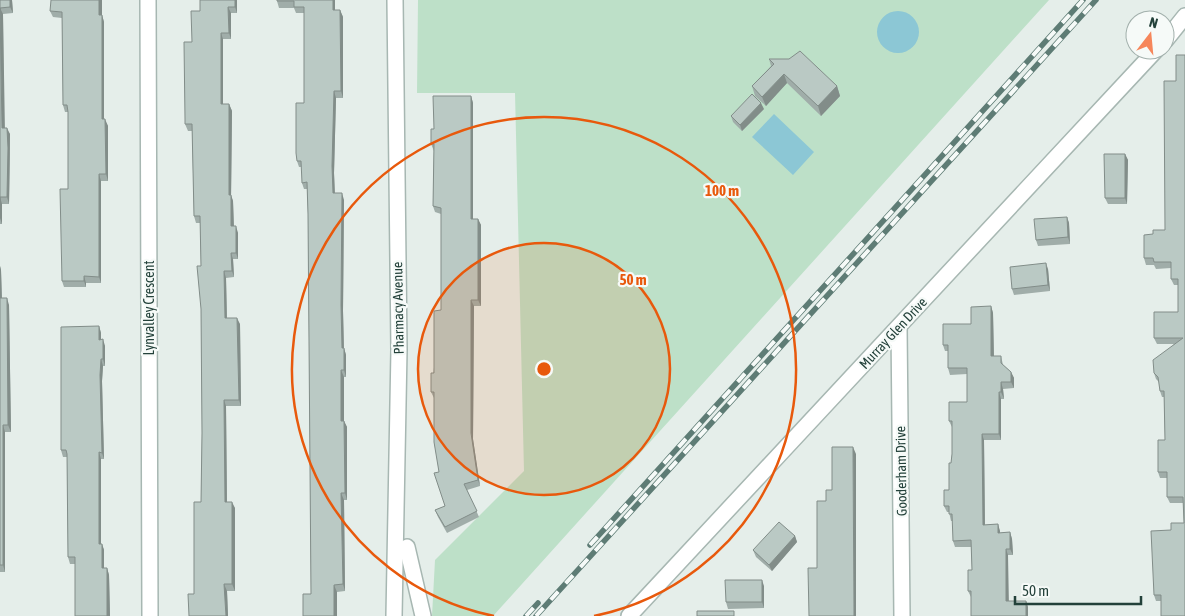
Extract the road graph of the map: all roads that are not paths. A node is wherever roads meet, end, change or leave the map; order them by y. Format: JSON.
{"nodes":[{"id":1,"x":148,"y":0,"type":"edge"},
{"id":2,"x":395,"y":0,"type":"edge"},
{"id":3,"x":1185,"y":16,"type":"edge"},
{"id":4,"x":1175,"y":28,"type":"edge"},
{"id":5,"x":1147,"y":60,"type":"edge"},
{"id":6,"x":899,"y":327,"type":"junction"},
{"id":7,"x":407,"y":546,"type":"dead end"},
{"id":8,"x":150,"y":616,"type":"edge"},
{"id":9,"x":394,"y":616,"type":"edge"},
{"id":10,"x":423,"y":616,"type":"edge"},
{"id":11,"x":629,"y":616,"type":"edge"},
{"id":12,"x":902,"y":616,"type":"edge"}],
"edges":[{"from":1,"to":8,"type":"street","name":"Lynvalley Crescent"},
{"from":2,"to":9,"type":"street","name":"Pharmacy Avenue"},
{"from":3,"to":4,"type":"street"},
{"from":5,"to":6,"type":"street","name":"Murray Glen Drive"},
{"from":6,"to":11,"type":"street","name":"Murray Glen Drive"},
{"from":6,"to":12,"type":"street","name":"Gooderham Drive"},
{"from":7,"to":10,"type":"street"}]}
